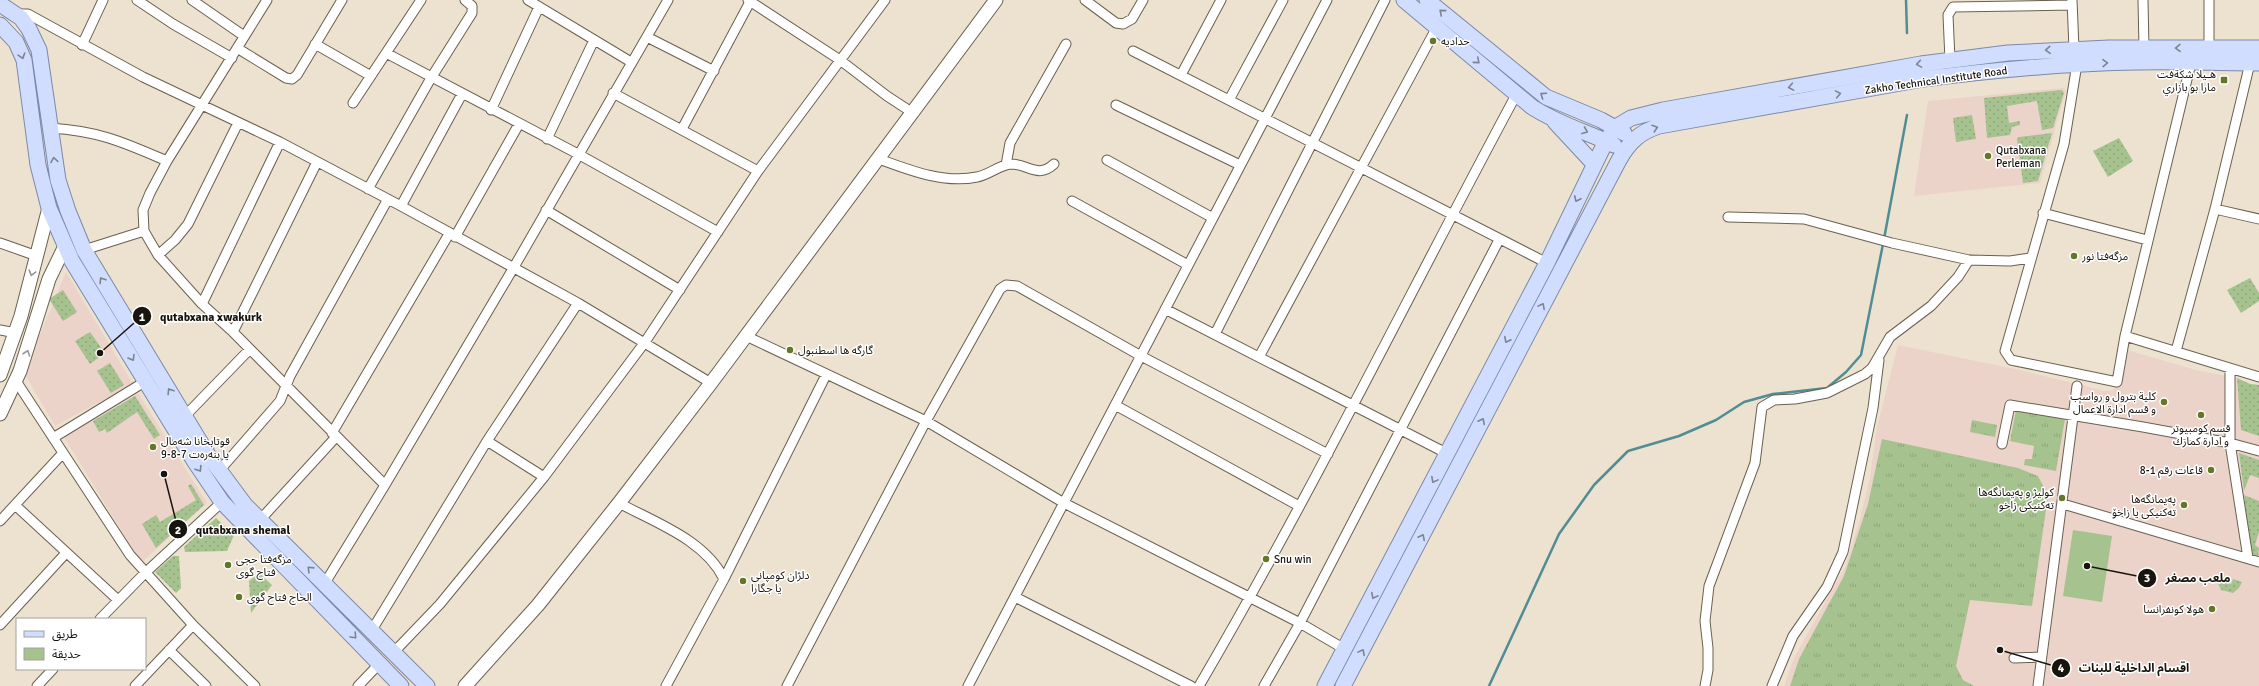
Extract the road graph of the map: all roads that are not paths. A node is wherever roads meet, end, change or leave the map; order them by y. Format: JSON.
{"nodes":[{"id":1,"x":103,"y":0,"type":"edge"},
{"id":2,"x":137,"y":0,"type":"edge"},
{"id":3,"x":192,"y":0,"type":"edge"},
{"id":4,"x":267,"y":0,"type":"edge"},
{"id":5,"x":342,"y":0,"type":"edge"},
{"id":6,"x":421,"y":0,"type":"edge"},
{"id":7,"x":465,"y":0,"type":"edge"},
{"id":8,"x":528,"y":0,"type":"edge"},
{"id":9,"x":750,"y":0,"type":"edge"},
{"id":10,"x":885,"y":0,"type":"edge"},
{"id":11,"x":996,"y":0,"type":"edge"},
{"id":12,"x":1085,"y":0,"type":"edge"},
{"id":13,"x":1143,"y":0,"type":"edge"},
{"id":14,"x":1221,"y":0,"type":"edge"},
{"id":15,"x":1283,"y":0,"type":"edge"},
{"id":16,"x":1327,"y":0,"type":"edge"},
{"id":17,"x":1384,"y":0,"type":"edge"},
{"id":18,"x":1404,"y":0,"type":"edge"},
{"id":19,"x":1427,"y":0,"type":"edge"},
{"id":20,"x":1950,"y":0,"type":"edge"},
{"id":21,"x":2143,"y":0,"type":"edge"},
{"id":22,"x":2209,"y":0,"type":"edge"},
{"id":23,"x":666,"y":1,"type":"edge"},
{"id":24,"x":2072,"y":2,"type":"edge"},
{"id":25,"x":0,"y":4,"type":"edge"},
{"id":26,"x":539,"y":7,"type":"junction"},
{"id":27,"x":1949,"y":11,"type":"junction"},
{"id":28,"x":16,"y":14,"type":"junction"},
{"id":29,"x":0,"y":25,"type":"edge"},
{"id":30,"x":1436,"y":27,"type":"junction"},
{"id":31,"x":244,"y":36,"type":"junction"},
{"id":32,"x":648,"y":37,"type":"junction"},
{"id":33,"x":594,"y":40,"type":"junction"},
{"id":34,"x":315,"y":44,"type":"junction"},
{"id":35,"x":1066,"y":44,"type":"dead end"},
{"id":36,"x":82,"y":45,"type":"junction"},
{"id":37,"x":237,"y":48,"type":"junction"},
{"id":38,"x":2209,"y":48,"type":"junction"},
{"id":39,"x":2259,"y":48,"type":"edge"},
{"id":40,"x":2074,"y":49,"type":"junction"},
{"id":41,"x":2144,"y":49,"type":"junction"},
{"id":42,"x":1133,"y":51,"type":"dead end"},
{"id":43,"x":386,"y":53,"type":"junction"},
{"id":44,"x":232,"y":58,"type":"junction"},
{"id":45,"x":840,"y":60,"type":"junction"},
{"id":46,"x":1950,"y":60,"type":"junction"},
{"id":47,"x":631,"y":62,"type":"junction"},
{"id":48,"x":2191,"y":63,"type":"junction"},
{"id":49,"x":2255,"y":63,"type":"edge"},
{"id":50,"x":2077,"y":64,"type":"junction"},
{"id":51,"x":714,"y":71,"type":"junction"},
{"id":52,"x":1181,"y":75,"type":"junction"},
{"id":53,"x":371,"y":76,"type":"junction"},
{"id":54,"x":431,"y":78,"type":"junction"},
{"id":55,"x":613,"y":93,"type":"junction"},
{"id":56,"x":462,"y":94,"type":"junction"},
{"id":57,"x":1516,"y":95,"type":"junction"},
{"id":58,"x":1229,"y":100,"type":"junction"},
{"id":59,"x":354,"y":103,"type":"dead end"},
{"id":60,"x":202,"y":105,"type":"junction"},
{"id":61,"x":1116,"y":105,"type":"dead end"},
{"id":62,"x":1562,"y":105,"type":"junction"},
{"id":63,"x":492,"y":110,"type":"junction"},
{"id":64,"x":913,"y":113,"type":"junction"},
{"id":65,"x":1265,"y":118,"type":"junction"},
{"id":66,"x":1552,"y":120,"type":"junction"},
{"id":67,"x":238,"y":122,"type":"junction"},
{"id":68,"x":519,"y":124,"type":"junction"},
{"id":69,"x":1616,"y":127,"type":"junction"},
{"id":70,"x":50,"y":128,"type":"junction"},
{"id":71,"x":682,"y":129,"type":"junction"},
{"id":72,"x":547,"y":138,"type":"junction"},
{"id":73,"x":1634,"y":139,"type":"junction"},
{"id":74,"x":1606,"y":141,"type":"junction"},
{"id":75,"x":280,"y":142,"type":"junction"},
{"id":76,"x":1313,"y":143,"type":"junction"},
{"id":77,"x":1624,"y":150,"type":"junction"},
{"id":78,"x":578,"y":154,"type":"junction"},
{"id":79,"x":879,"y":159,"type":"junction"},
{"id":80,"x":1107,"y":160,"type":"dead end"},
{"id":81,"x":167,"y":161,"type":"junction"},
{"id":82,"x":317,"y":162,"type":"junction"},
{"id":83,"x":1054,"y":164,"type":"dead end"},
{"id":84,"x":1594,"y":164,"type":"junction"},
{"id":85,"x":1006,"y":165,"type":"junction"},
{"id":86,"x":1240,"y":165,"type":"junction"},
{"id":87,"x":1362,"y":168,"type":"junction"},
{"id":88,"x":758,"y":171,"type":"junction"},
{"id":89,"x":368,"y":189,"type":"junction"},
{"id":90,"x":388,"y":199,"type":"junction"},
{"id":91,"x":1072,"y":201,"type":"dead end"},
{"id":92,"x":401,"y":206,"type":"junction"},
{"id":93,"x":49,"y":208,"type":"junction"},
{"id":94,"x":2215,"y":209,"type":"junction"},
{"id":95,"x":546,"y":210,"type":"junction"},
{"id":96,"x":2043,"y":213,"type":"junction"},
{"id":97,"x":1452,"y":214,"type":"junction"},
{"id":98,"x":1728,"y":217,"type":"dead end"},
{"id":99,"x":1213,"y":218,"type":"junction"},
{"id":100,"x":2259,"y":218,"type":"edge"},
{"id":101,"x":144,"y":232,"type":"junction"},
{"id":102,"x":718,"y":232,"type":"junction"},
{"id":103,"x":452,"y":235,"type":"junction"},
{"id":104,"x":1500,"y":240,"type":"junction"},
{"id":105,"x":2147,"y":240,"type":"junction"},
{"id":106,"x":0,"y":243,"type":"edge"},
{"id":107,"x":65,"y":246,"type":"junction"},
{"id":108,"x":84,"y":250,"type":"junction"},
{"id":109,"x":158,"y":255,"type":"junction"},
{"id":110,"x":37,"y":256,"type":"junction"},
{"id":111,"x":2030,"y":258,"type":"junction"},
{"id":112,"x":1970,"y":260,"type":"junction"},
{"id":113,"x":1547,"y":263,"type":"junction"},
{"id":114,"x":1188,"y":265,"type":"junction"},
{"id":115,"x":514,"y":267,"type":"junction"},
{"id":116,"x":680,"y":290,"type":"junction"},
{"id":117,"x":578,"y":303,"type":"junction"},
{"id":118,"x":202,"y":304,"type":"junction"},
{"id":119,"x":1165,"y":309,"type":"junction"},
{"id":120,"x":0,"y":330,"type":"edge"},
{"id":121,"x":233,"y":332,"type":"junction"},
{"id":122,"x":16,"y":333,"type":"junction"},
{"id":123,"x":1215,"y":334,"type":"junction"},
{"id":124,"x":746,"y":336,"type":"junction"},
{"id":125,"x":2124,"y":336,"type":"junction"},
{"id":126,"x":645,"y":342,"type":"junction"},
{"id":127,"x":250,"y":349,"type":"junction"},
{"id":128,"x":2176,"y":351,"type":"junction"},
{"id":129,"x":1880,"y":352,"type":"junction"},
{"id":130,"x":1141,"y":356,"type":"junction"},
{"id":131,"x":1259,"y":356,"type":"junction"},
{"id":132,"x":2230,"y":369,"type":"junction"},
{"id":133,"x":0,"y":375,"type":"edge"},
{"id":134,"x":826,"y":375,"type":"junction"},
{"id":135,"x":2259,"y":377,"type":"edge"},
{"id":136,"x":16,"y":381,"type":"junction"},
{"id":137,"x":146,"y":381,"type":"junction"},
{"id":138,"x":711,"y":383,"type":"junction"},
{"id":139,"x":286,"y":386,"type":"junction"},
{"id":140,"x":2077,"y":386,"type":"dead end"},
{"id":141,"x":1115,"y":405,"type":"junction"},
{"id":142,"x":1353,"y":405,"type":"junction"},
{"id":143,"x":0,"y":414,"type":"edge"},
{"id":144,"x":2073,"y":415,"type":"junction"},
{"id":145,"x":185,"y":416,"type":"junction"},
{"id":146,"x":926,"y":421,"type":"junction"},
{"id":147,"x":1402,"y":430,"type":"junction"},
{"id":148,"x":334,"y":435,"type":"junction"},
{"id":149,"x":53,"y":438,"type":"junction"},
{"id":150,"x":487,"y":441,"type":"junction"},
{"id":151,"x":2230,"y":443,"type":"junction"},
{"id":152,"x":2002,"y":444,"type":"dead end"},
{"id":153,"x":2259,"y":451,"type":"edge"},
{"id":154,"x":63,"y":453,"type":"junction"},
{"id":155,"x":1328,"y":454,"type":"junction"},
{"id":156,"x":1448,"y":454,"type":"junction"},
{"id":157,"x":219,"y":471,"type":"junction"},
{"id":158,"x":544,"y":477,"type":"junction"},
{"id":159,"x":385,"y":485,"type":"junction"},
{"id":160,"x":222,"y":502,"type":"junction"},
{"id":161,"x":619,"y":503,"type":"junction"},
{"id":162,"x":1064,"y":503,"type":"junction"},
{"id":163,"x":2063,"y":504,"type":"junction"},
{"id":164,"x":15,"y":505,"type":"junction"},
{"id":165,"x":1299,"y":506,"type":"junction"},
{"id":166,"x":260,"y":520,"type":"junction"},
{"id":167,"x":0,"y":521,"type":"edge"},
{"id":168,"x":66,"y":553,"type":"junction"},
{"id":169,"x":2248,"y":558,"type":"junction"},
{"id":170,"x":2259,"y":562,"type":"edge"},
{"id":171,"x":145,"y":573,"type":"junction"},
{"id":172,"x":724,"y":578,"type":"junction"},
{"id":173,"x":325,"y":583,"type":"junction"},
{"id":174,"x":1015,"y":597,"type":"junction"},
{"id":175,"x":1250,"y":598,"type":"junction"},
{"id":176,"x":118,"y":600,"type":"junction"},
{"id":177,"x":350,"y":609,"type":"junction"},
{"id":178,"x":101,"y":618,"type":"edge"},
{"id":179,"x":339,"y":621,"type":"junction"},
{"id":180,"x":1300,"y":623,"type":"junction"},
{"id":181,"x":0,"y":625,"type":"edge"},
{"id":182,"x":193,"y":625,"type":"junction"},
{"id":183,"x":372,"y":630,"type":"junction"},
{"id":184,"x":169,"y":650,"type":"junction"},
{"id":185,"x":1346,"y":650,"type":"junction"},
{"id":186,"x":394,"y":652,"type":"junction"},
{"id":187,"x":2041,"y":657,"type":"junction"},
{"id":188,"x":2014,"y":658,"type":"dead end"},
{"id":189,"x":380,"y":663,"type":"junction"},
{"id":190,"x":52,"y":670,"type":"edge"},
{"id":191,"x":37,"y":686,"type":"edge"},
{"id":192,"x":135,"y":686,"type":"edge"},
{"id":193,"x":206,"y":686,"type":"edge"},
{"id":194,"x":255,"y":686,"type":"edge"},
{"id":195,"x":358,"y":686,"type":"edge"},
{"id":196,"x":401,"y":686,"type":"edge"},
{"id":197,"x":426,"y":686,"type":"edge"},
{"id":198,"x":465,"y":686,"type":"edge"},
{"id":199,"x":666,"y":686,"type":"edge"},
{"id":200,"x":787,"y":686,"type":"edge"},
{"id":201,"x":968,"y":686,"type":"edge"},
{"id":202,"x":1191,"y":686,"type":"edge"},
{"id":203,"x":1199,"y":686,"type":"edge"},
{"id":204,"x":1264,"y":686,"type":"edge"},
{"id":205,"x":1325,"y":686,"type":"edge"},
{"id":206,"x":1343,"y":686,"type":"edge"},
{"id":207,"x":1705,"y":686,"type":"edge"},
{"id":208,"x":1772,"y":686,"type":"edge"},
{"id":209,"x":2038,"y":686,"type":"edge"}],
"edges":[{"from":1,"to":36,"type":"street"},
{"from":2,"to":44,"type":"street"},
{"from":3,"to":31,"type":"street"},
{"from":4,"to":31,"type":"street"},
{"from":5,"to":34,"type":"street"},
{"from":6,"to":43,"type":"street"},
{"from":7,"to":54,"type":"street"},
{"from":8,"to":26,"type":"street"},
{"from":9,"to":45,"type":"street"},
{"from":9,"to":51,"type":"street"},
{"from":10,"to":45,"type":"street"},
{"from":11,"to":64,"type":"street"},
{"from":12,"to":13,"type":"street"},
{"from":14,"to":52,"type":"street"},
{"from":15,"to":58,"type":"street"},
{"from":16,"to":65,"type":"street"},
{"from":17,"to":76,"type":"street"},
{"from":18,"to":30,"type":"main road"},
{"from":62,"to":19,"type":"main road","one_way":true},
{"from":20,"to":27,"type":"street"},
{"from":21,"to":41,"type":"street"},
{"from":22,"to":38,"type":"street"},
{"from":23,"to":32,"type":"street"},
{"from":24,"to":27,"type":"street"},
{"from":24,"to":40,"type":"street"},
{"from":25,"to":28,"type":"main road"},
{"from":26,"to":33,"type":"street"},
{"from":26,"to":63,"type":"street"},
{"from":27,"to":46,"type":"street"},
{"from":28,"to":36,"type":"street"},
{"from":28,"to":70,"type":"main road"},
{"from":29,"to":93,"type":"main road","one_way":true},
{"from":30,"to":57,"type":"main road","one_way":true},
{"from":30,"to":87,"type":"street"},
{"from":31,"to":37,"type":"street"},
{"from":32,"to":47,"type":"street"},
{"from":32,"to":51,"type":"street"},
{"from":33,"to":47,"type":"street"},
{"from":33,"to":72,"type":"street"},
{"from":34,"to":37,"type":"street"},
{"from":34,"to":53,"type":"street"},
{"from":35,"to":85,"type":"street"},
{"from":36,"to":60,"type":"street"},
{"from":37,"to":44,"type":"street"},
{"from":38,"to":39,"type":"main road"},
{"from":38,"to":41,"type":"main road","one_way":true},
{"from":40,"to":41,"type":"main road"},
{"from":40,"to":46,"type":"main road","one_way":true},
{"from":42,"to":52,"type":"street"},
{"from":43,"to":53,"type":"street"},
{"from":43,"to":54,"type":"street"},
{"from":44,"to":60,"type":"street"},
{"from":45,"to":64,"type":"street"},
{"from":45,"to":88,"type":"street"},
{"from":46,"to":69,"type":"main road","one_way":true},
{"from":47,"to":55,"type":"street"},
{"from":48,"to":49,"type":"main road","name":"Zakho Technical Institute Road"},
{"from":50,"to":48,"type":"main road","name":"Zakho Technical Institute Road","one_way":true},
{"from":48,"to":105,"type":"street"},
{"from":49,"to":94,"type":"street"},
{"from":73,"to":50,"type":"main road","name":"Zakho Technical Institute Road","one_way":true},
{"from":50,"to":96,"type":"street"},
{"from":51,"to":71,"type":"street"},
{"from":52,"to":58,"type":"street"},
{"from":53,"to":59,"type":"street"},
{"from":54,"to":56,"type":"street"},
{"from":54,"to":89,"type":"street"},
{"from":55,"to":71,"type":"street"},
{"from":55,"to":78,"type":"street"},
{"from":56,"to":63,"type":"street"},
{"from":56,"to":92,"type":"street"},
{"from":57,"to":66,"type":"main road"},
{"from":57,"to":97,"type":"street"},
{"from":58,"to":65,"type":"street"},
{"from":60,"to":67,"type":"street"},
{"from":60,"to":81,"type":"street"},
{"from":61,"to":86,"type":"street"},
{"from":62,"to":66,"type":"main road"},
{"from":62,"to":69,"type":"main road"},
{"from":63,"to":68,"type":"street"},
{"from":64,"to":79,"type":"street"},
{"from":65,"to":76,"type":"street"},
{"from":65,"to":86,"type":"street"},
{"from":66,"to":74,"type":"main road","one_way":true},
{"from":66,"to":84,"type":"main road"},
{"from":67,"to":75,"type":"street"},
{"from":67,"to":109,"type":"street"},
{"from":68,"to":72,"type":"street"},
{"from":68,"to":103,"type":"street"},
{"from":69,"to":73,"type":"main road"},
{"from":69,"to":74,"type":"main road"},
{"from":70,"to":81,"type":"street"},
{"from":108,"to":70,"type":"main road","one_way":true},
{"from":71,"to":88,"type":"street"},
{"from":72,"to":78,"type":"street"},
{"from":73,"to":77,"type":"main road","name":"Zakho Technical Institute Road"},
{"from":74,"to":77,"type":"main road"},
{"from":74,"to":84,"type":"main road"},
{"from":75,"to":82,"type":"street"},
{"from":75,"to":118,"type":"street"},
{"from":76,"to":87,"type":"street"},
{"from":76,"to":123,"type":"street"},
{"from":206,"to":77,"type":"main road","name":"Zakho Technical Institute Road","one_way":true},
{"from":78,"to":95,"type":"street"},
{"from":78,"to":102,"type":"street"},
{"from":79,"to":85,"type":"street"},
{"from":79,"to":124,"type":"street"},
{"from":80,"to":99,"type":"street"},
{"from":81,"to":101,"type":"street"},
{"from":82,"to":89,"type":"street"},
{"from":82,"to":121,"type":"street"},
{"from":83,"to":85,"type":"street"},
{"from":84,"to":113,"type":"main road","one_way":true},
{"from":86,"to":99,"type":"street"},
{"from":87,"to":97,"type":"street"},
{"from":87,"to":131,"type":"street"},
{"from":88,"to":102,"type":"street"},
{"from":89,"to":90,"type":"street"},
{"from":90,"to":92,"type":"street"},
{"from":90,"to":139,"type":"street"},
{"from":91,"to":114,"type":"street"},
{"from":92,"to":103,"type":"street"},
{"from":93,"to":107,"type":"main road"},
{"from":93,"to":110,"type":"street"},
{"from":94,"to":100,"type":"street"},
{"from":94,"to":128,"type":"street"},
{"from":95,"to":115,"type":"street"},
{"from":95,"to":116,"type":"street"},
{"from":96,"to":105,"type":"street"},
{"from":96,"to":111,"type":"street"},
{"from":97,"to":104,"type":"street"},
{"from":97,"to":142,"type":"street"},
{"from":98,"to":112,"type":"street"},
{"from":99,"to":114,"type":"street"},
{"from":101,"to":108,"type":"street"},
{"from":101,"to":109,"type":"street"},
{"from":102,"to":116,"type":"street"},
{"from":103,"to":115,"type":"street"},
{"from":103,"to":148,"type":"street"},
{"from":104,"to":113,"type":"street"},
{"from":104,"to":147,"type":"street"},
{"from":105,"to":125,"type":"street"},
{"from":106,"to":110,"type":"street"},
{"from":136,"to":107,"type":"street","one_way":true},
{"from":107,"to":137,"type":"main road","one_way":true},
{"from":145,"to":108,"type":"main road","one_way":true},
{"from":109,"to":118,"type":"street"},
{"from":110,"to":122,"type":"street","one_way":true},
{"from":111,"to":112,"type":"street"},
{"from":111,"to":125,"type":"street"},
{"from":112,"to":129,"type":"street"},
{"from":113,"to":156,"type":"main road","one_way":true},
{"from":114,"to":119,"type":"street"},
{"from":115,"to":117,"type":"street"},
{"from":115,"to":159,"type":"street"},
{"from":116,"to":126,"type":"street"},
{"from":117,"to":126,"type":"street"},
{"from":117,"to":150,"type":"street"},
{"from":118,"to":121,"type":"street"},
{"from":119,"to":123,"type":"street"},
{"from":119,"to":130,"type":"street"},
{"from":120,"to":122,"type":"street"},
{"from":121,"to":127,"type":"street"},
{"from":122,"to":133,"type":"street"},
{"from":123,"to":131,"type":"street"},
{"from":124,"to":134,"type":"street"},
{"from":124,"to":138,"type":"street"},
{"from":125,"to":128,"type":"street"},
{"from":126,"to":138,"type":"street"},
{"from":126,"to":158,"type":"street"},
{"from":127,"to":139,"type":"street"},
{"from":127,"to":145,"type":"street"},
{"from":128,"to":132,"type":"street"},
{"from":129,"to":207,"type":"street"},
{"from":129,"to":208,"type":"street"},
{"from":130,"to":141,"type":"street"},
{"from":130,"to":146,"type":"street"},
{"from":130,"to":155,"type":"street"},
{"from":131,"to":142,"type":"street"},
{"from":132,"to":135,"type":"street"},
{"from":132,"to":151,"type":"street"},
{"from":134,"to":146,"type":"street"},
{"from":134,"to":172,"type":"street"},
{"from":136,"to":143,"type":"street"},
{"from":136,"to":149,"type":"street"},
{"from":137,"to":149,"type":"street"},
{"from":137,"to":160,"type":"main road","one_way":true},
{"from":138,"to":161,"type":"street"},
{"from":139,"to":148,"type":"street"},
{"from":139,"to":157,"type":"street"},
{"from":140,"to":144,"type":"street"},
{"from":141,"to":162,"type":"street"},
{"from":141,"to":165,"type":"street"},
{"from":142,"to":147,"type":"street"},
{"from":142,"to":155,"type":"street"},
{"from":144,"to":151,"type":"street"},
{"from":144,"to":152,"type":"street"},
{"from":144,"to":163,"type":"street"},
{"from":145,"to":157,"type":"main road"},
{"from":146,"to":162,"type":"street"},
{"from":146,"to":200,"type":"street"},
{"from":147,"to":156,"type":"street"},
{"from":147,"to":180,"type":"street"},
{"from":148,"to":159,"type":"street"},
{"from":148,"to":166,"type":"street"},
{"from":149,"to":154,"type":"street"},
{"from":150,"to":158,"type":"street"},
{"from":150,"to":183,"type":"street"},
{"from":151,"to":153,"type":"street"},
{"from":151,"to":169,"type":"street"},
{"from":154,"to":164,"type":"street"},
{"from":154,"to":171,"type":"street"},
{"from":155,"to":165,"type":"street"},
{"from":156,"to":185,"type":"main road","one_way":true},
{"from":157,"to":166,"type":"main road"},
{"from":158,"to":186,"type":"street"},
{"from":159,"to":173,"type":"street"},
{"from":160,"to":171,"type":"street"},
{"from":160,"to":179,"type":"main road"},
{"from":161,"to":172,"type":"street"},
{"from":161,"to":198,"type":"street"},
{"from":162,"to":174,"type":"street"},
{"from":162,"to":175,"type":"street"},
{"from":163,"to":169,"type":"street"},
{"from":163,"to":187,"type":"street"},
{"from":164,"to":167,"type":"street"},
{"from":164,"to":168,"type":"street"},
{"from":165,"to":175,"type":"street"},
{"from":173,"to":166,"type":"main road","one_way":true},
{"from":168,"to":176,"type":"street"},
{"from":168,"to":181,"type":"street"},
{"from":169,"to":170,"type":"street"},
{"from":171,"to":176,"type":"street"},
{"from":171,"to":182,"type":"street"},
{"from":172,"to":199,"type":"street"},
{"from":173,"to":177,"type":"main road"},
{"from":174,"to":201,"type":"street"},
{"from":174,"to":202,"type":"street"},
{"from":175,"to":180,"type":"street"},
{"from":175,"to":203,"type":"street"},
{"from":176,"to":178,"type":"street"},
{"from":177,"to":179,"type":"main road"},
{"from":177,"to":183,"type":"main road"},
{"from":179,"to":189,"type":"main road","one_way":true},
{"from":180,"to":185,"type":"street"},
{"from":180,"to":204,"type":"street"},
{"from":182,"to":184,"type":"street"},
{"from":182,"to":194,"type":"street"},
{"from":183,"to":186,"type":"main road"},
{"from":184,"to":192,"type":"street"},
{"from":184,"to":193,"type":"street"},
{"from":185,"to":205,"type":"main road"},
{"from":186,"to":197,"type":"main road"},
{"from":187,"to":188,"type":"street"},
{"from":187,"to":209,"type":"street"},
{"from":189,"to":195,"type":"street"},
{"from":189,"to":196,"type":"main road"},
{"from":190,"to":191,"type":"street"}]}
